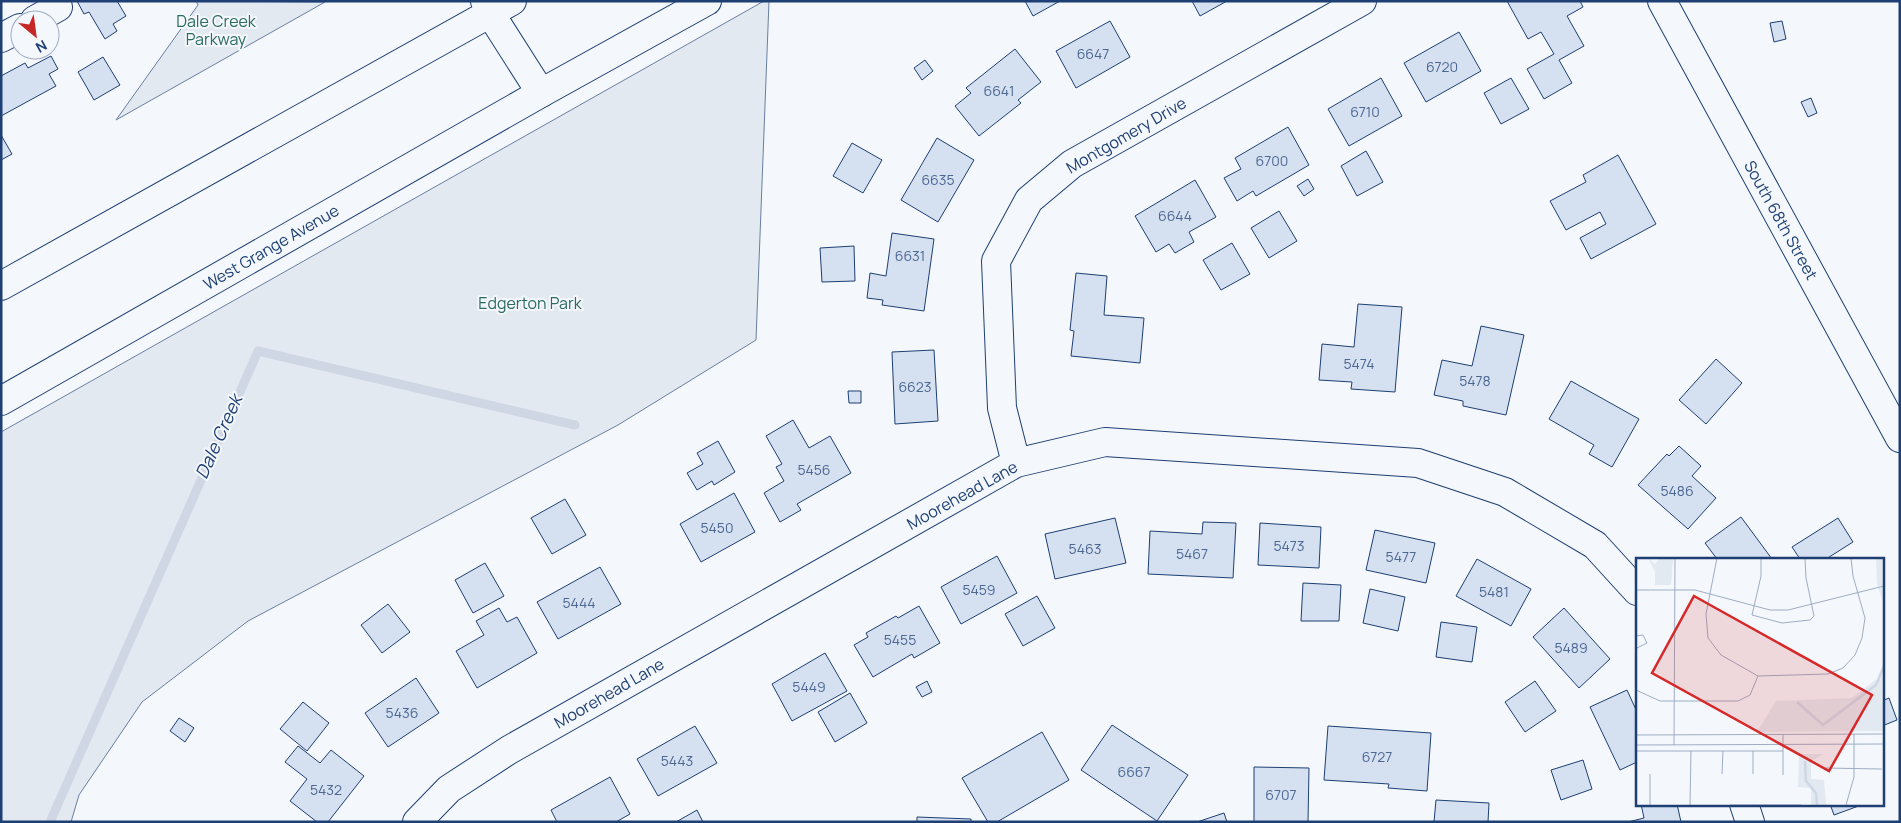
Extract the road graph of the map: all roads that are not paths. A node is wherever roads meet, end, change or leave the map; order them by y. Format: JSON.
{"nodes":[{"id":1,"x":707,"y":1,"type":"edge"},
{"id":2,"x":1362,"y":1,"type":"edge"},
{"id":3,"x":1662,"y":1,"type":"edge"},
{"id":4,"x":495,"y":5,"type":"edge"},
{"id":5,"x":58,"y":7,"type":"dead end"},
{"id":6,"x":53,"y":10,"type":"edge"},
{"id":7,"x":541,"y":94,"type":"junction"},
{"id":8,"x":1,"y":286,"type":"edge"},
{"id":9,"x":1,"y":401,"type":"edge"},
{"id":10,"x":1900,"y":438,"type":"edge"},
{"id":11,"x":1016,"y":463,"type":"junction"},
{"id":12,"x":1636,"y":590,"type":"edge"},
{"id":13,"x":1745,"y":806,"type":"edge"},
{"id":14,"x":417,"y":822,"type":"edge"},
{"id":15,"x":1750,"y":822,"type":"edge"}],
"edges":[{"from":1,"to":7,"type":"street","name":"West Grange Avenue"},
{"from":2,"to":11,"type":"street","name":"Montgomery Drive"},
{"from":3,"to":10,"type":"street","name":"South 68th Street"},
{"from":4,"to":7,"type":"street"},
{"from":4,"to":8,"type":"street"},
{"from":5,"to":6,"type":"street"},
{"from":7,"to":9,"type":"street","name":"West Grange Avenue"},
{"from":11,"to":12,"type":"street","name":"Moorehead Lane"},
{"from":11,"to":14,"type":"street","name":"Moorehead Lane"},
{"from":13,"to":15,"type":"street"}]}
